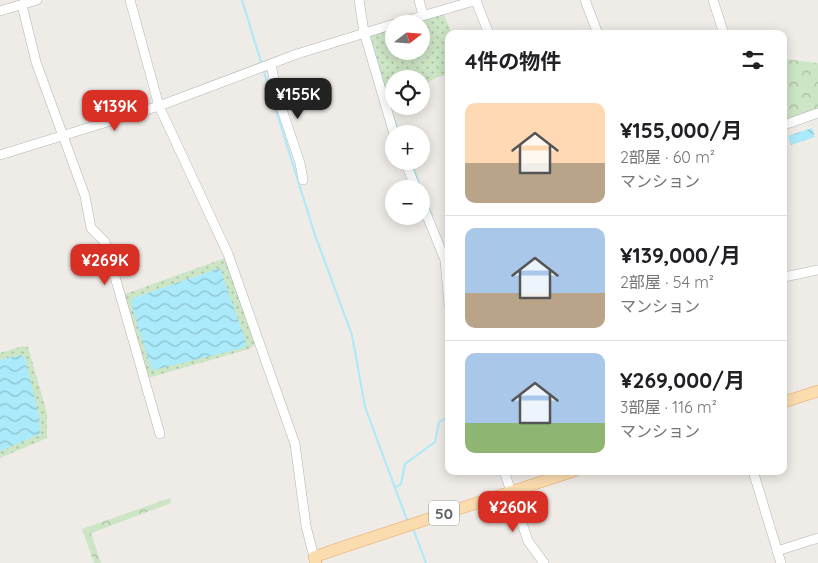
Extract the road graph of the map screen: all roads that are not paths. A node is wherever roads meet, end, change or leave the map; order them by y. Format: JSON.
{"nodes":[{"id":1,"x":37,"y":0,"type":"edge"},
{"id":2,"x":130,"y":0,"type":"edge"},
{"id":3,"x":359,"y":0,"type":"edge"},
{"id":4,"x":419,"y":0,"type":"edge"},
{"id":5,"x":476,"y":0,"type":"edge"},
{"id":6,"x":585,"y":0,"type":"edge"},
{"id":7,"x":713,"y":0,"type":"edge"},
{"id":8,"x":22,"y":6,"type":"junction"},
{"id":9,"x":0,"y":11,"type":"edge"},
{"id":10,"x":424,"y":15,"type":"joint"},
{"id":11,"x":385,"y":27,"type":"edge"},
{"id":12,"x":487,"y":30,"type":"edge"},
{"id":13,"x":596,"y":30,"type":"edge"},
{"id":14,"x":723,"y":30,"type":"edge"},
{"id":15,"x":364,"y":32,"type":"junction"},
{"id":16,"x":271,"y":64,"type":"junction"},
{"id":17,"x":160,"y":106,"type":"junction"},
{"id":18,"x":818,"y":113,"type":"edge"},
{"id":19,"x":787,"y":124,"type":"edge"},
{"id":20,"x":391,"y":125,"type":"edge"},
{"id":21,"x":63,"y":135,"type":"junction"},
{"id":22,"x":0,"y":155,"type":"edge"},
{"id":23,"x":303,"y":180,"type":"dead end"},
{"id":24,"x":430,"y":223,"type":"edge"},
{"id":25,"x":445,"y":260,"type":"edge"},
{"id":26,"x":818,"y":270,"type":"edge"},
{"id":27,"x":787,"y":276,"type":"edge"},
{"id":28,"x":818,"y":391,"type":"edge"},
{"id":29,"x":787,"y":401,"type":"edge"},
{"id":30,"x":160,"y":434,"type":"dead end"},
{"id":31,"x":505,"y":475,"type":"edge"},
{"id":32,"x":562,"y":475,"type":"edge"},
{"id":33,"x":754,"y":475,"type":"edge"},
{"id":34,"x":511,"y":492,"type":"junction"},
{"id":35,"x":818,"y":538,"type":"edge"},
{"id":36,"x":777,"y":551,"type":"junction"},
{"id":37,"x":315,"y":560,"type":"edge"},
{"id":38,"x":544,"y":563,"type":"edge"},
{"id":39,"x":781,"y":563,"type":"edge"}],
"edges":[{"from":1,"to":8,"type":"street"},
{"from":2,"to":17,"type":"street"},
{"from":3,"to":15,"type":"street"},
{"from":4,"to":10,"type":"street"},
{"from":5,"to":10,"type":"street"},
{"from":5,"to":12,"type":"street"},
{"from":6,"to":13,"type":"street"},
{"from":7,"to":14,"type":"street"},
{"from":8,"to":9,"type":"street"},
{"from":8,"to":21,"type":"street"},
{"from":11,"to":15,"type":"street"},
{"from":15,"to":16,"type":"street"},
{"from":15,"to":20,"type":"street"},
{"from":16,"to":17,"type":"street"},
{"from":16,"to":23,"type":"street"},
{"from":17,"to":21,"type":"street"},
{"from":17,"to":37,"type":"street"},
{"from":18,"to":19,"type":"street"},
{"from":21,"to":22,"type":"street"},
{"from":21,"to":30,"type":"street"},
{"from":24,"to":25,"type":"street"},
{"from":26,"to":27,"type":"street"},
{"from":28,"to":29,"type":"main road"},
{"from":31,"to":34,"type":"street"},
{"from":32,"to":34,"type":"main road","number":"50"},
{"from":33,"to":36,"type":"street"},
{"from":34,"to":37,"type":"main road","number":"50"},
{"from":34,"to":38,"type":"street"},
{"from":35,"to":36,"type":"street"},
{"from":36,"to":39,"type":"street"}]}
